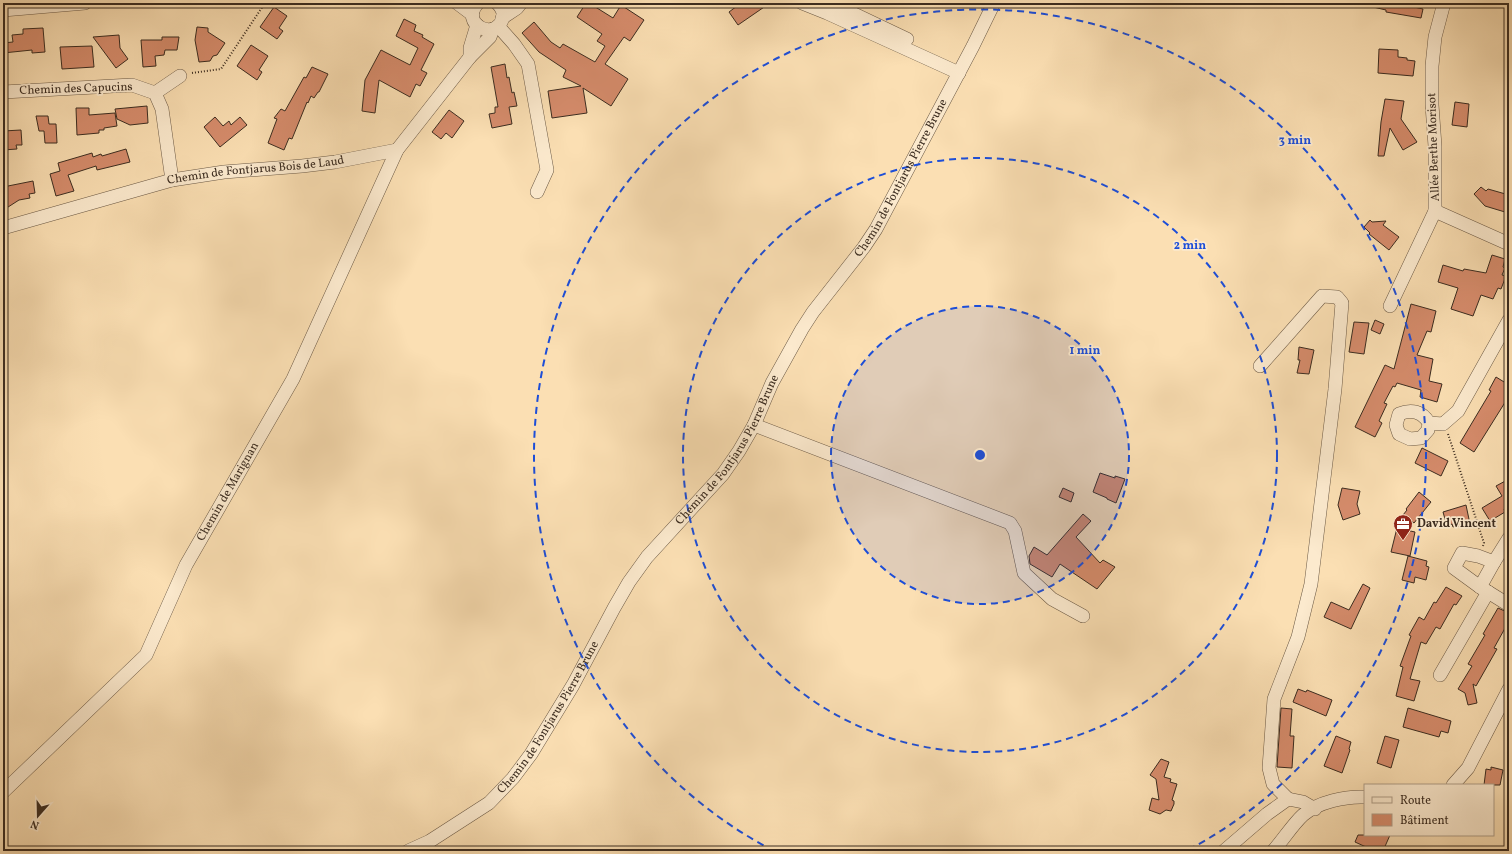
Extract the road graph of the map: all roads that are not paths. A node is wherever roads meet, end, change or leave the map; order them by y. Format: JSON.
{"nodes":[{"id":1,"x":86,"y":3,"type":"edge"},
{"id":2,"x":457,"y":3,"type":"edge"},
{"id":3,"x":497,"y":3,"type":"edge"},
{"id":4,"x":521,"y":3,"type":"edge"},
{"id":5,"x":802,"y":3,"type":"edge"},
{"id":6,"x":831,"y":3,"type":"edge"},
{"id":7,"x":994,"y":3,"type":"edge"},
{"id":8,"x":1444,"y":3,"type":"edge"},
{"id":9,"x":32,"y":6,"type":"edge"},
{"id":10,"x":3,"y":10,"type":"edge"},
{"id":11,"x":476,"y":14,"type":"edge"},
{"id":12,"x":498,"y":24,"type":"junction"},
{"id":13,"x":470,"y":57,"type":"junction"},
{"id":14,"x":961,"y":69,"type":"junction"},
{"id":15,"x":180,"y":76,"type":"road end"},
{"id":16,"x":3,"y":92,"type":"edge"},
{"id":17,"x":155,"y":93,"type":"junction"},
{"id":18,"x":397,"y":150,"type":"junction"},
{"id":19,"x":172,"y":180,"type":"junction"},
{"id":20,"x":537,"y":192,"type":"dead end"},
{"id":21,"x":1436,"y":211,"type":"junction"},
{"id":22,"x":3,"y":228,"type":"edge"},
{"id":23,"x":1509,"y":244,"type":"edge"},
{"id":24,"x":1390,"y":306,"type":"dead end"},
{"id":25,"x":1509,"y":320,"type":"edge"},
{"id":26,"x":1260,"y":366,"type":"dead end"},
{"id":27,"x":1429,"y":423,"type":"junction"},
{"id":28,"x":754,"y":426,"type":"junction"},
{"id":29,"x":1509,"y":538,"type":"edge"},
{"id":30,"x":1494,"y":562,"type":"junction"},
{"id":31,"x":1484,"y":590,"type":"junction"},
{"id":32,"x":1509,"y":605,"type":"edge"},
{"id":33,"x":1083,"y":616,"type":"dead end"},
{"id":34,"x":1440,"y":675,"type":"dead end"},
{"id":35,"x":1509,"y":689,"type":"edge"},
{"id":36,"x":1454,"y":784,"type":"edge"},
{"id":37,"x":3,"y":792,"type":"edge"},
{"id":38,"x":1364,"y":797,"type":"edge"},
{"id":39,"x":1288,"y":799,"type":"junction"},
{"id":40,"x":1315,"y":809,"type":"junction"},
{"id":41,"x":408,"y":851,"type":"edge"},
{"id":42,"x":1224,"y":851,"type":"edge"},
{"id":43,"x":1273,"y":851,"type":"edge"}],
"edges":[{"from":1,"to":9,"type":"street"},
{"from":2,"to":11,"type":"street"},
{"from":3,"to":12,"type":"street"},
{"from":4,"to":12,"type":"street"},
{"from":5,"to":14,"type":"street"},
{"from":6,"to":14,"type":"street"},
{"from":7,"to":14,"type":"street","name":"Chemin de Fontjarus Pierre Brune"},
{"from":8,"to":21,"type":"street","name":"Allée Berthe Morisot"},
{"from":9,"to":10,"type":"street"},
{"from":11,"to":12,"type":"street"},
{"from":11,"to":13,"type":"street"},
{"from":12,"to":13,"type":"street"},
{"from":12,"to":20,"type":"street"},
{"from":13,"to":18,"type":"street"},
{"from":14,"to":28,"type":"street","name":"Chemin de Fontjarus Pierre Brune"},
{"from":15,"to":17,"type":"street"},
{"from":16,"to":17,"type":"street","name":"Chemin des Capucins"},
{"from":17,"to":19,"type":"street"},
{"from":18,"to":19,"type":"street","name":"Chemin de Fontjarus Bois de Laud"},
{"from":18,"to":37,"type":"street","name":"Chemin de Marignan"},
{"from":19,"to":22,"type":"street","name":"Chemin de Fontjarus Bois de Laud"},
{"from":21,"to":23,"type":"street"},
{"from":21,"to":24,"type":"street","name":"Allée Berthe Morisot"},
{"from":25,"to":27,"type":"street"},
{"from":26,"to":39,"type":"street"},
{"from":27,"to":27,"type":"street"},
{"from":28,"to":33,"type":"street"},
{"from":28,"to":41,"type":"street","name":"Chemin de Fontjarus Pierre Brune"},
{"from":29,"to":30,"type":"street"},
{"from":30,"to":31,"type":"street"},
{"from":30,"to":31,"type":"street"},
{"from":31,"to":32,"type":"street"},
{"from":31,"to":34,"type":"street"},
{"from":35,"to":36,"type":"street"},
{"from":38,"to":40,"type":"street"},
{"from":39,"to":40,"type":"street"},
{"from":39,"to":42,"type":"street"},
{"from":40,"to":43,"type":"street"}]}
